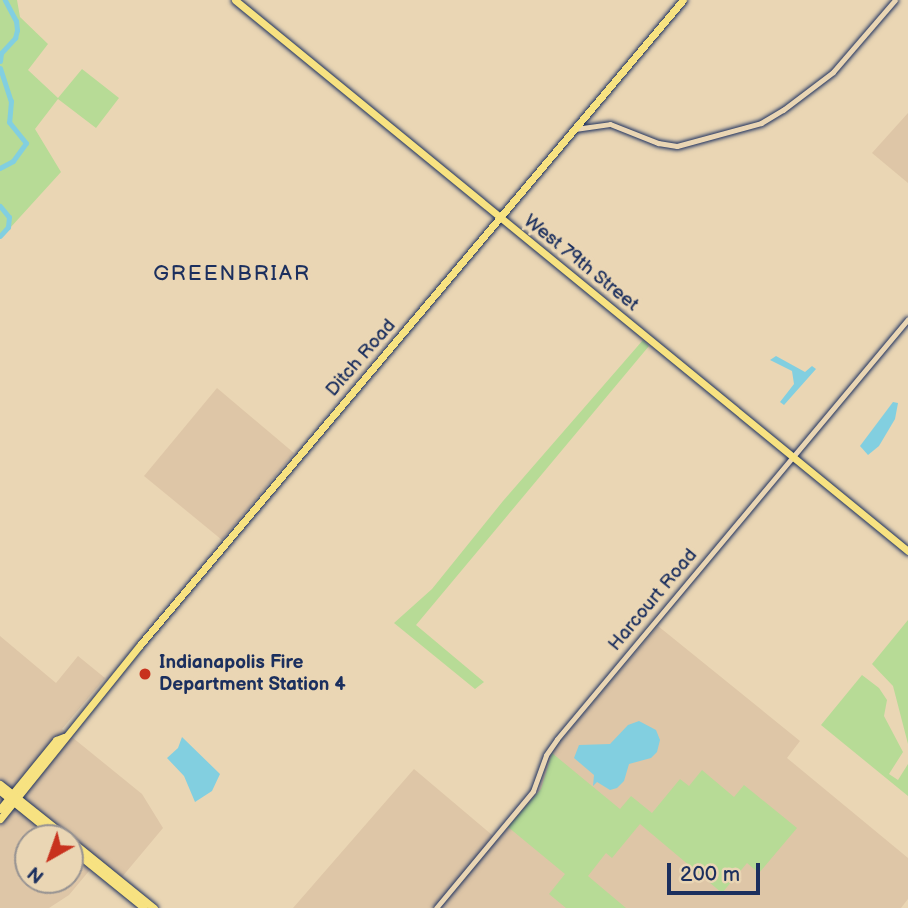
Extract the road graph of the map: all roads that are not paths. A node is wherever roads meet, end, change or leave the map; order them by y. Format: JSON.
{"nodes":[{"id":1,"x":235,"y":0,"type":"edge"},
{"id":2,"x":683,"y":0,"type":"edge"},
{"id":3,"x":895,"y":0,"type":"edge"},
{"id":4,"x":575,"y":129,"type":"junction"},
{"id":5,"x":501,"y":218,"type":"junction"},
{"id":6,"x":908,"y":319,"type":"edge"},
{"id":7,"x":793,"y":457,"type":"junction"},
{"id":8,"x":908,"y":551,"type":"edge"},
{"id":9,"x":0,"y":784,"type":"edge"},
{"id":10,"x":0,"y":791,"type":"edge"},
{"id":11,"x":13,"y":798,"type":"junction"},
{"id":12,"x":0,"y":808,"type":"edge"},
{"id":13,"x":0,"y":819,"type":"edge"},
{"id":14,"x":42,"y":824,"type":"edge"},
{"id":15,"x":49,"y":824,"type":"edge"},
{"id":16,"x":84,"y":851,"type":"edge"},
{"id":17,"x":84,"y":859,"type":"edge"},
{"id":18,"x":144,"y":908,"type":"edge"},
{"id":19,"x":154,"y":908,"type":"edge"},
{"id":20,"x":436,"y":908,"type":"edge"}],
"edges":[{"from":1,"to":5,"type":"main road","name":"West 79th Street"},
{"from":2,"to":4,"type":"main road","name":"Ditch Road"},
{"from":3,"to":4,"type":"street"},
{"from":4,"to":5,"type":"main road","name":"Ditch Road"},
{"from":5,"to":7,"type":"main road","name":"West 79th Street"},
{"from":5,"to":11,"type":"main road","name":"Ditch Road"},
{"from":6,"to":7,"type":"street","name":"Harcourt Road"},
{"from":7,"to":8,"type":"main road","name":"West 79th Street"},
{"from":7,"to":20,"type":"street","name":"Harcourt Road"},
{"from":9,"to":11,"type":"main road"},
{"from":10,"to":11,"type":"main road"},
{"from":11,"to":12,"type":"main road","name":"Ditch Road"},
{"from":11,"to":13,"type":"main road","name":"Ditch Road"},
{"from":11,"to":14,"type":"main road"},
{"from":11,"to":15,"type":"main road"},
{"from":16,"to":19,"type":"main road"},
{"from":17,"to":18,"type":"main road"}]}
